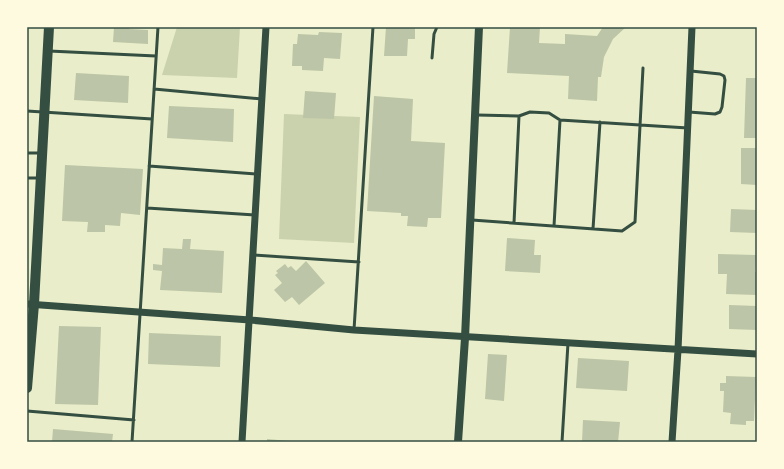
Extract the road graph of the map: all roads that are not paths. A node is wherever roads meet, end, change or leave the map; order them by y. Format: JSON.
{"nodes":[{"id":1,"x":49,"y":27,"type":"edge"},
{"id":2,"x":158,"y":27,"type":"edge"},
{"id":3,"x":266,"y":27,"type":"edge"},
{"id":4,"x":373,"y":27,"type":"edge"},
{"id":5,"x":437,"y":27,"type":"edge"},
{"id":6,"x":479,"y":27,"type":"edge"},
{"id":7,"x":692,"y":27,"type":"edge"},
{"id":8,"x":48,"y":51,"type":"junction"},
{"id":9,"x":156,"y":56,"type":"junction"},
{"id":10,"x":432,"y":58,"type":"dead end"},
{"id":11,"x":643,"y":68,"type":"dead end"},
{"id":12,"x":690,"y":71,"type":"junction"},
{"id":13,"x":154,"y":89,"type":"junction"},
{"id":14,"x":262,"y":99,"type":"junction"},
{"id":15,"x":27,"y":111,"type":"edge"},
{"id":16,"x":688,"y":112,"type":"junction"},
{"id":17,"x":44,"y":113,"type":"junction"},
{"id":18,"x":475,"y":116,"type":"junction"},
{"id":19,"x":519,"y":116,"type":"junction"},
{"id":20,"x":152,"y":119,"type":"junction"},
{"id":21,"x":560,"y":120,"type":"junction"},
{"id":22,"x":600,"y":122,"type":"junction"},
{"id":23,"x":640,"y":125,"type":"junction"},
{"id":24,"x":688,"y":128,"type":"junction"},
{"id":25,"x":27,"y":153,"type":"edge"},
{"id":26,"x":42,"y":153,"type":"junction"},
{"id":27,"x":149,"y":166,"type":"junction"},
{"id":28,"x":258,"y":174,"type":"junction"},
{"id":29,"x":27,"y":178,"type":"edge"},
{"id":30,"x":41,"y":178,"type":"junction"},
{"id":31,"x":147,"y":208,"type":"junction"},
{"id":32,"x":256,"y":215,"type":"junction"},
{"id":33,"x":470,"y":220,"type":"junction"},
{"id":34,"x":514,"y":223,"type":"junction"},
{"id":35,"x":554,"y":226,"type":"junction"},
{"id":36,"x":593,"y":229,"type":"junction"},
{"id":37,"x":253,"y":255,"type":"junction"},
{"id":38,"x":358,"y":262,"type":"junction"},
{"id":39,"x":30,"y":304,"type":"edge"},
{"id":40,"x":140,"y":311,"type":"junction"},
{"id":41,"x":250,"y":320,"type":"junction"},
{"id":42,"x":354,"y":330,"type":"junction"},
{"id":43,"x":464,"y":338,"type":"junction"},
{"id":44,"x":568,"y":344,"type":"junction"},
{"id":45,"x":678,"y":350,"type":"junction"},
{"id":46,"x":757,"y":354,"type":"edge"},
{"id":47,"x":27,"y":388,"type":"edge"},
{"id":48,"x":27,"y":411,"type":"edge"},
{"id":49,"x":134,"y":420,"type":"junction"},
{"id":50,"x":132,"y":442,"type":"edge"},
{"id":51,"x":242,"y":442,"type":"edge"},
{"id":52,"x":458,"y":442,"type":"edge"},
{"id":53,"x":562,"y":442,"type":"edge"},
{"id":54,"x":672,"y":442,"type":"edge"}],
"edges":[{"from":1,"to":8,"type":"main road"},
{"from":2,"to":9,"type":"lane"},
{"from":3,"to":14,"type":"street"},
{"from":4,"to":38,"type":"lane"},
{"from":5,"to":10,"type":"lane"},
{"from":6,"to":18,"type":"main road"},
{"from":7,"to":12,"type":"street"},
{"from":8,"to":9,"type":"lane"},
{"from":8,"to":17,"type":"main road"},
{"from":9,"to":13,"type":"lane"},
{"from":11,"to":23,"type":"lane"},
{"from":12,"to":16,"type":"street"},
{"from":12,"to":16,"type":"lane"},
{"from":13,"to":14,"type":"lane"},
{"from":13,"to":20,"type":"lane"},
{"from":14,"to":28,"type":"street"},
{"from":15,"to":17,"type":"lane"},
{"from":16,"to":24,"type":"street"},
{"from":17,"to":20,"type":"lane"},
{"from":17,"to":26,"type":"main road"},
{"from":18,"to":19,"type":"lane"},
{"from":18,"to":33,"type":"main road"},
{"from":19,"to":21,"type":"lane"},
{"from":19,"to":34,"type":"lane"},
{"from":20,"to":27,"type":"lane"},
{"from":21,"to":22,"type":"lane"},
{"from":21,"to":35,"type":"lane"},
{"from":22,"to":23,"type":"lane"},
{"from":22,"to":36,"type":"lane"},
{"from":23,"to":24,"type":"lane"},
{"from":23,"to":36,"type":"lane"},
{"from":24,"to":45,"type":"street"},
{"from":25,"to":26,"type":"lane"},
{"from":26,"to":30,"type":"main road"},
{"from":27,"to":28,"type":"lane"},
{"from":27,"to":31,"type":"lane"},
{"from":28,"to":32,"type":"street"},
{"from":29,"to":30,"type":"lane"},
{"from":30,"to":39,"type":"main road"},
{"from":31,"to":32,"type":"lane"},
{"from":31,"to":40,"type":"lane"},
{"from":32,"to":37,"type":"street"},
{"from":33,"to":34,"type":"lane"},
{"from":33,"to":43,"type":"main road"},
{"from":34,"to":35,"type":"lane"},
{"from":35,"to":36,"type":"lane"},
{"from":37,"to":38,"type":"lane"},
{"from":37,"to":41,"type":"street"},
{"from":38,"to":42,"type":"lane"},
{"from":39,"to":40,"type":"street"},
{"from":39,"to":47,"type":"main road"},
{"from":40,"to":41,"type":"street"},
{"from":40,"to":49,"type":"lane"},
{"from":41,"to":42,"type":"street"},
{"from":41,"to":51,"type":"street"},
{"from":42,"to":43,"type":"street"},
{"from":43,"to":44,"type":"street"},
{"from":43,"to":52,"type":"main road"},
{"from":44,"to":45,"type":"street"},
{"from":44,"to":53,"type":"lane"},
{"from":45,"to":46,"type":"street"},
{"from":45,"to":54,"type":"street"},
{"from":48,"to":49,"type":"lane"},
{"from":49,"to":50,"type":"lane"}]}
